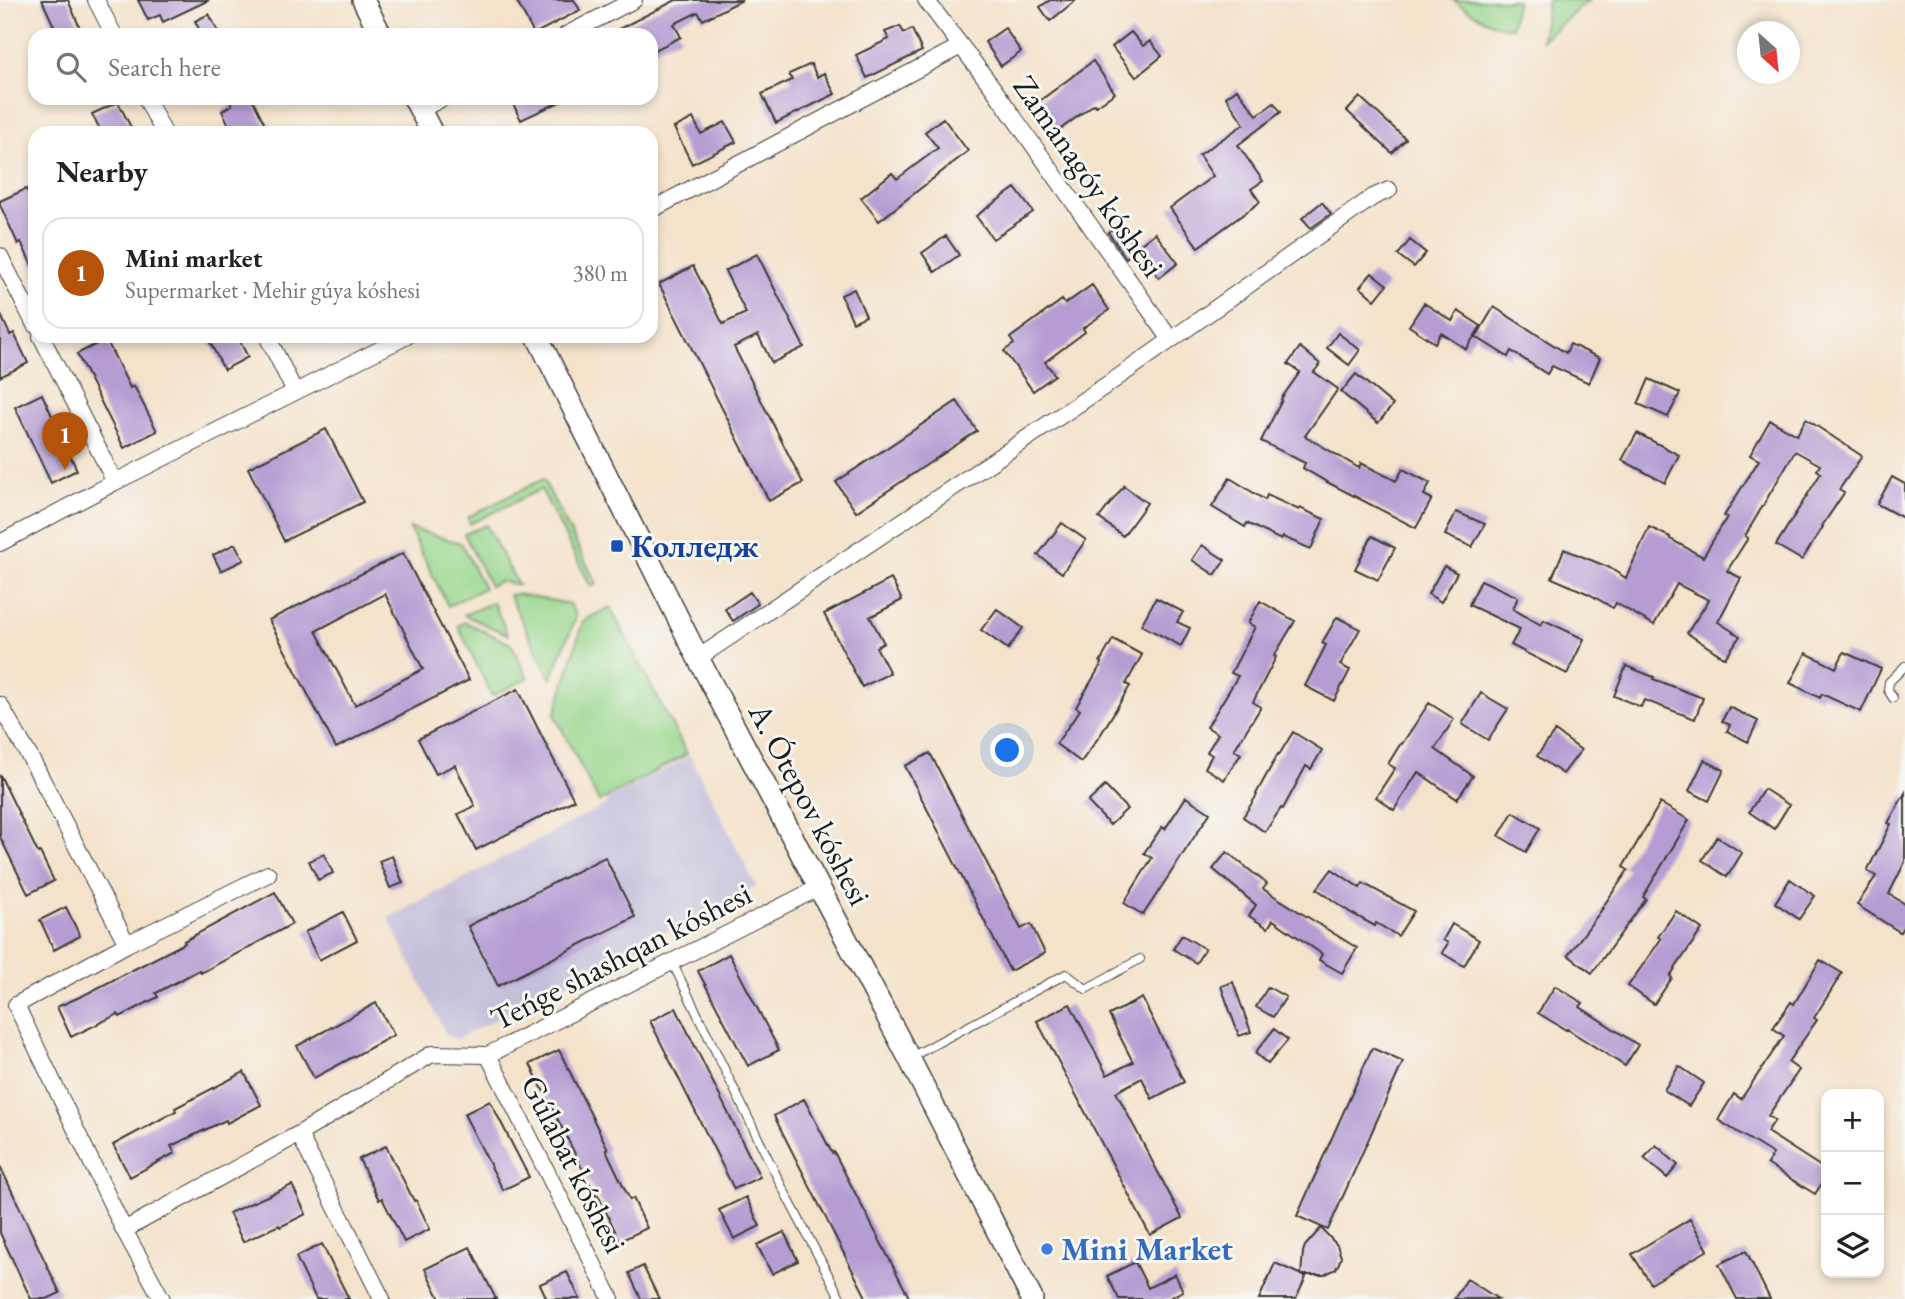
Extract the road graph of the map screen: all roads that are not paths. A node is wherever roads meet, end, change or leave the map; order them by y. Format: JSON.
{"nodes":[{"id":1,"x":96,"y":0,"type":"edge"},
{"id":2,"x":363,"y":0,"type":"edge"},
{"id":3,"x":634,"y":0,"type":"edge"},
{"id":4,"x":926,"y":0,"type":"edge"},
{"id":5,"x":110,"y":28,"type":"edge"},
{"id":6,"x":377,"y":28,"type":"edge"},
{"id":7,"x":580,"y":28,"type":"edge"},
{"id":8,"x":961,"y":46,"type":"junction"},
{"id":9,"x":150,"y":105,"type":"edge"},
{"id":10,"x":418,"y":105,"type":"edge"},
{"id":11,"x":160,"y":126,"type":"edge"},
{"id":12,"x":428,"y":126,"type":"edge"},
{"id":13,"x":1389,"y":190,"type":"dead end"},
{"id":14,"x":658,"y":206,"type":"edge"},
{"id":15,"x":0,"y":256,"type":"edge"},
{"id":16,"x":28,"y":311,"type":"edge"},
{"id":17,"x":1171,"y":340,"type":"junction"},
{"id":18,"x":45,"y":343,"type":"edge"},
{"id":19,"x":270,"y":343,"type":"edge"},
{"id":20,"x":393,"y":343,"type":"edge"},
{"id":21,"x":540,"y":343,"type":"edge"},
{"id":22,"x":295,"y":392,"type":"junction"},
{"id":23,"x":115,"y":482,"type":"junction"},
{"id":24,"x":0,"y":543,"type":"edge"},
{"id":25,"x":698,"y":658,"type":"junction"},
{"id":26,"x":1905,"y":666,"type":"edge"},
{"id":27,"x":1893,"y":698,"type":"dead end"},
{"id":28,"x":0,"y":705,"type":"edge"},
{"id":29,"x":268,"y":874,"type":"dead end"},
{"id":30,"x":818,"y":888,"type":"junction"},
{"id":31,"x":127,"y":944,"type":"junction"},
{"id":32,"x":1140,"y":960,"type":"dead end"},
{"id":33,"x":672,"y":962,"type":"junction"},
{"id":34,"x":488,"y":1055,"type":"junction"},
{"id":35,"x":909,"y":1058,"type":"junction"},
{"id":36,"x":299,"y":1134,"type":"junction"},
{"id":37,"x":124,"y":1230,"type":"junction"},
{"id":38,"x":162,"y":1299,"type":"edge"},
{"id":39,"x":382,"y":1299,"type":"edge"},
{"id":40,"x":611,"y":1299,"type":"edge"},
{"id":41,"x":841,"y":1299,"type":"edge"},
{"id":42,"x":1032,"y":1299,"type":"edge"}],
"edges":[{"from":1,"to":5,"type":"street"},
{"from":2,"to":6,"type":"main road"},
{"from":3,"to":7,"type":"street"},
{"from":4,"to":8,"type":"street","name":"Zamanagóy kóshesi"},
{"from":8,"to":14,"type":"street"},
{"from":8,"to":17,"type":"street","name":"Zamanagóy kóshesi"},
{"from":9,"to":11,"type":"street"},
{"from":10,"to":12,"type":"main road"},
{"from":13,"to":17,"type":"street"},
{"from":15,"to":16,"type":"street"},
{"from":17,"to":25,"type":"street"},
{"from":18,"to":23,"type":"street"},
{"from":19,"to":22,"type":"street"},
{"from":20,"to":22,"type":"street"},
{"from":21,"to":25,"type":"main road","name":"A. Ótepov kóshesi"},
{"from":22,"to":23,"type":"street"},
{"from":23,"to":24,"type":"street"},
{"from":25,"to":30,"type":"main road","name":"A. Ótepov kóshesi"},
{"from":26,"to":27,"type":"lane"},
{"from":28,"to":31,"type":"street"},
{"from":29,"to":31,"type":"street"},
{"from":30,"to":33,"type":"street","name":"Teńge shashqan kóshesi"},
{"from":30,"to":35,"type":"main road","name":"A. Ótepov kóshesi"},
{"from":31,"to":37,"type":"street"},
{"from":32,"to":35,"type":"lane"},
{"from":33,"to":34,"type":"street","name":"Teńge shashqan kóshesi"},
{"from":33,"to":41,"type":"lane"},
{"from":34,"to":36,"type":"street","name":"Teńge shashqan kóshesi"},
{"from":34,"to":40,"type":"street","name":"Gúlabat kóshesi"},
{"from":35,"to":42,"type":"main road","name":"A. Ótepov kóshesi"},
{"from":36,"to":37,"type":"street","name":"Teńge shashqan kóshesi"},
{"from":36,"to":39,"type":"street"},
{"from":37,"to":38,"type":"street"}]}
